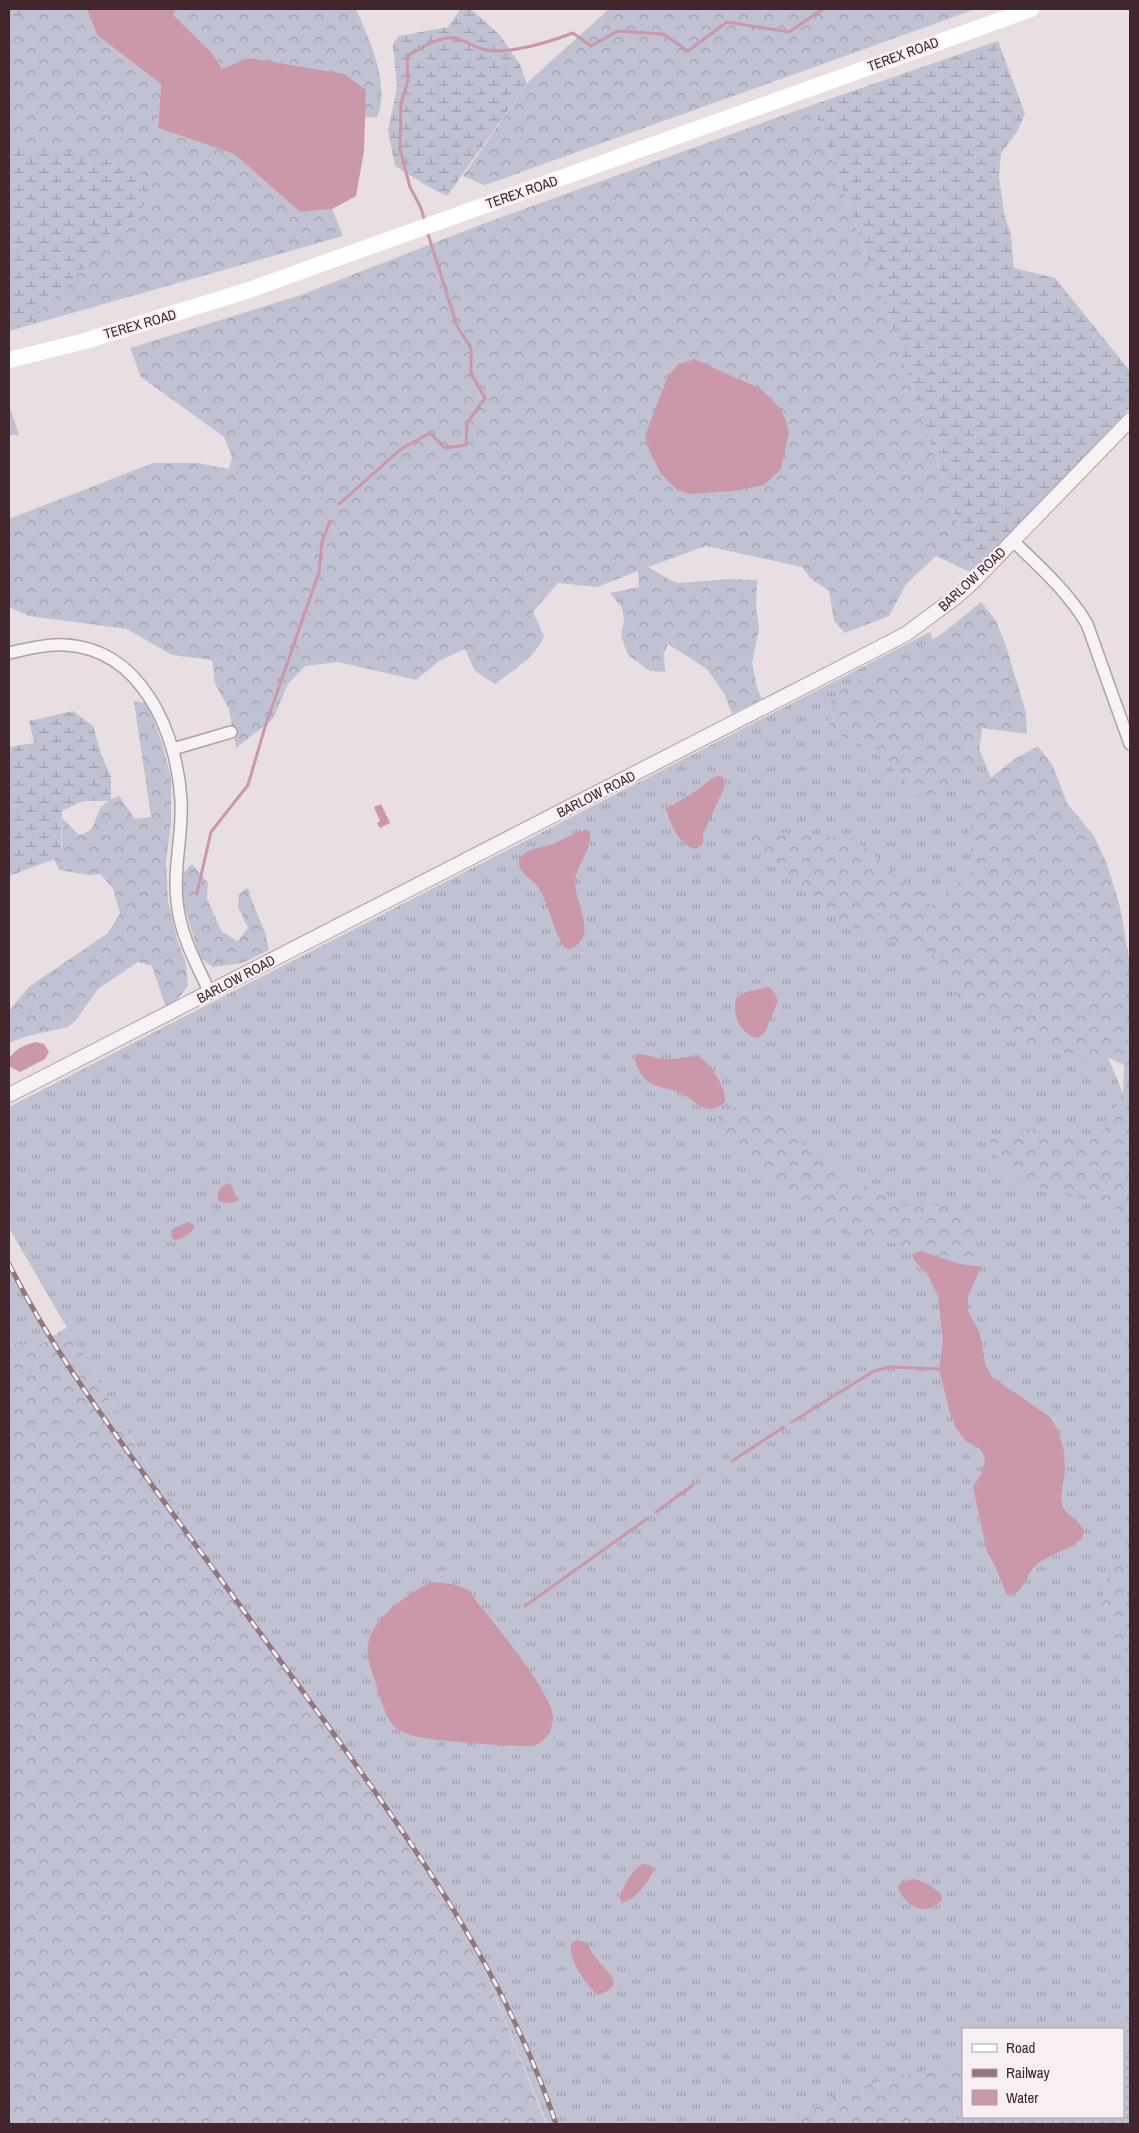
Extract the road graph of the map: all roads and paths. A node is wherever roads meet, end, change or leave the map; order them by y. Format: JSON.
{"nodes":[{"id":1,"x":1031,"y":9,"type":"edge"},
{"id":2,"x":9,"y":360,"type":"edge"},
{"id":3,"x":1130,"y":420,"type":"edge"},
{"id":4,"x":1014,"y":541,"type":"junction"},
{"id":5,"x":9,"y":653,"type":"edge"},
{"id":6,"x":231,"y":732,"type":"dead end"},
{"id":7,"x":1130,"y":741,"type":"edge"},
{"id":8,"x":173,"y":749,"type":"junction"},
{"id":9,"x":210,"y":993,"type":"junction"},
{"id":10,"x":9,"y":1096,"type":"edge"}],
"edges":[{"from":1,"to":2,"type":"main road","name":"TEREX ROAD"},
{"from":3,"to":4,"type":"street","name":"BARLOW ROAD"},
{"from":4,"to":7,"type":"street"},
{"from":4,"to":9,"type":"street","name":"BARLOW ROAD"},
{"from":5,"to":8,"type":"street"},
{"from":6,"to":8,"type":"street"},
{"from":8,"to":9,"type":"street"},
{"from":9,"to":10,"type":"street","name":"BARLOW ROAD"}]}
